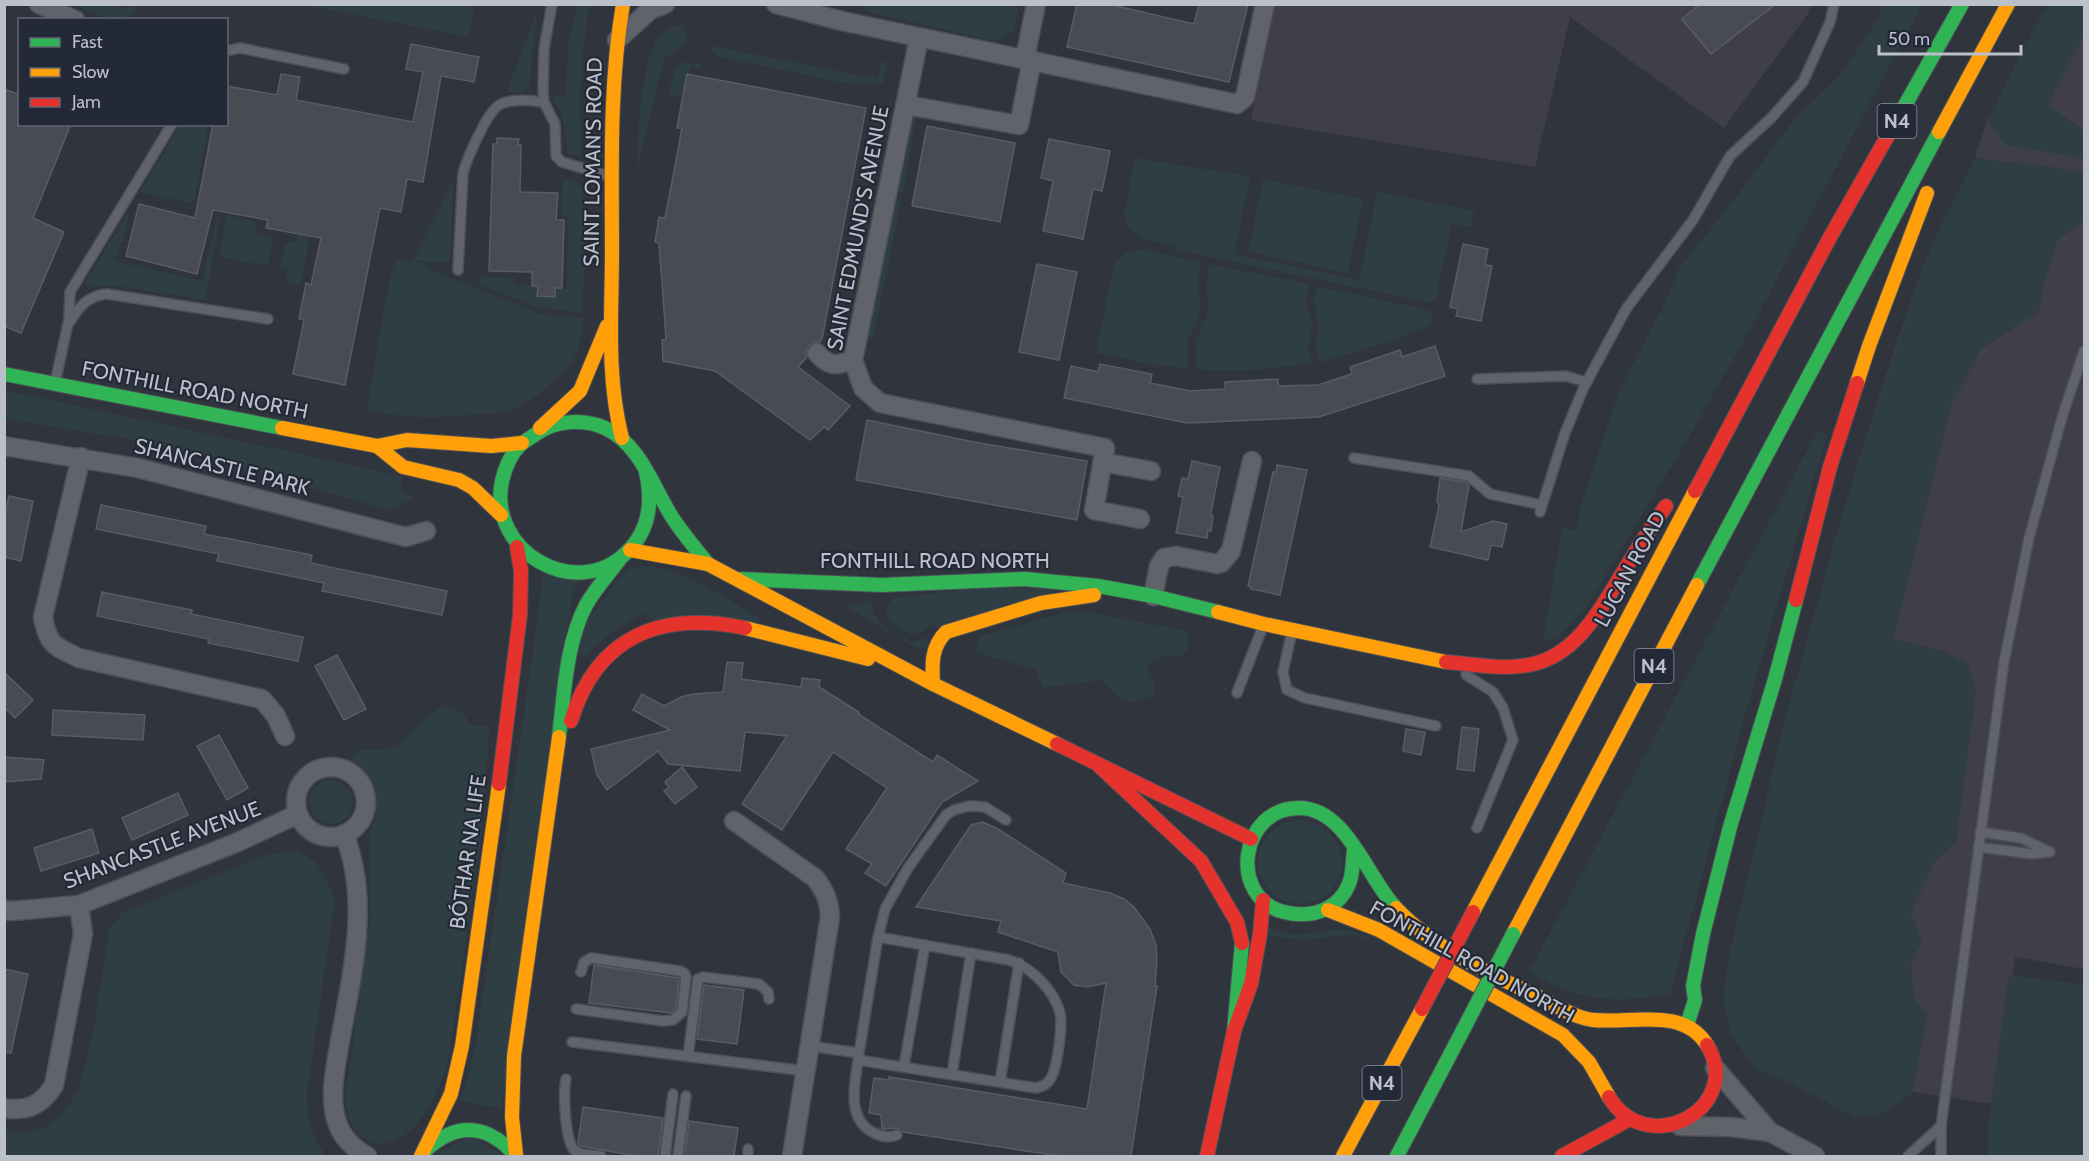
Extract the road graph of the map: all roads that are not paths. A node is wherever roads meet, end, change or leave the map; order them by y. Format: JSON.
{"nodes":[{"id":1,"x":39,"y":4,"type":"edge"},
{"id":2,"x":552,"y":4,"type":"edge"},
{"id":3,"x":623,"y":4,"type":"edge"},
{"id":4,"x":665,"y":4,"type":"edge"},
{"id":5,"x":776,"y":4,"type":"edge"},
{"id":6,"x":1036,"y":4,"type":"edge"},
{"id":7,"x":1265,"y":4,"type":"edge"},
{"id":8,"x":1834,"y":4,"type":"edge"},
{"id":9,"x":1962,"y":4,"type":"edge"},
{"id":10,"x":2008,"y":4,"type":"edge"},
{"id":11,"x":844,"y":13,"type":"edge"},
{"id":12,"x":70,"y":18,"type":"edge"},
{"id":13,"x":919,"y":38,"type":"junction"},
{"id":14,"x":617,"y":40,"type":"junction"},
{"id":15,"x":1985,"y":50,"type":"junction"},
{"id":16,"x":228,"y":51,"type":"edge"},
{"id":17,"x":1028,"y":59,"type":"junction"},
{"id":18,"x":344,"y":69,"type":"dead end"},
{"id":19,"x":544,"y":102,"type":"junction"},
{"id":20,"x":906,"y":105,"type":"junction"},
{"id":21,"x":171,"y":126,"type":"edge"},
{"id":22,"x":1942,"y":156,"type":"dead end"},
{"id":23,"x":610,"y":177,"type":"junction"},
{"id":24,"x":1934,"y":177,"type":"dead end"},
{"id":25,"x":459,"y":270,"type":"dead end"},
{"id":26,"x":268,"y":319,"type":"dead end"},
{"id":27,"x":610,"y":320,"type":"junction"},
{"id":28,"x":68,"y":326,"type":"junction"},
{"id":29,"x":1775,"y":341,"type":"junction"},
{"id":30,"x":2085,"y":351,"type":"edge"},
{"id":31,"x":818,"y":353,"type":"dead end"},
{"id":32,"x":853,"y":360,"type":"junction"},
{"id":33,"x":4,"y":374,"type":"edge"},
{"id":34,"x":1478,"y":379,"type":"dead end"},
{"id":35,"x":1587,"y":382,"type":"junction"},
{"id":36,"x":55,"y":383,"type":"junction"},
{"id":37,"x":536,"y":432,"type":"junction"},
{"id":38,"x":622,"y":438,"type":"junction"},
{"id":39,"x":522,"y":443,"type":"junction"},
{"id":40,"x":4,"y":446,"type":"edge"},
{"id":41,"x":377,"y":446,"type":"junction"},
{"id":42,"x":81,"y":457,"type":"junction"},
{"id":43,"x":1354,"y":458,"type":"dead end"},
{"id":44,"x":1252,"y":461,"type":"dead end"},
{"id":45,"x":1102,"y":462,"type":"junction"},
{"id":46,"x":1692,"y":466,"type":"dead end"},
{"id":47,"x":645,"y":468,"type":"junction"},
{"id":48,"x":1151,"y":471,"type":"dead end"},
{"id":49,"x":1673,"y":495,"type":"dead end"},
{"id":50,"x":501,"y":515,"type":"junction"},
{"id":51,"x":1140,"y":519,"type":"dead end"},
{"id":52,"x":426,"y":531,"type":"dead end"},
{"id":53,"x":517,"y":547,"type":"junction"},
{"id":54,"x":630,"y":550,"type":"junction"},
{"id":55,"x":619,"y":560,"type":"junction"},
{"id":56,"x":708,"y":564,"type":"junction"},
{"id":57,"x":738,"y":579,"type":"junction"},
{"id":58,"x":1125,"y":591,"type":"junction"},
{"id":59,"x":1153,"y":596,"type":"junction"},
{"id":60,"x":1264,"y":624,"type":"junction"},
{"id":61,"x":1293,"y":630,"type":"junction"},
{"id":62,"x":1446,"y":663,"type":"junction"},
{"id":63,"x":900,"y":666,"type":"junction"},
{"id":64,"x":933,"y":684,"type":"junction"},
{"id":65,"x":1237,"y":693,"type":"dead end"},
{"id":66,"x":1436,"y":726,"type":"dead end"},
{"id":67,"x":285,"y":736,"type":"dead end"},
{"id":68,"x":1100,"y":766,"type":"junction"},
{"id":69,"x":551,"y":803,"type":"junction"},
{"id":70,"x":298,"y":814,"type":"junction"},
{"id":71,"x":1006,"y":820,"type":"dead end"},
{"id":72,"x":734,"y":821,"type":"dead end"},
{"id":73,"x":1477,"y":828,"type":"dead end"},
{"id":74,"x":1980,"y":832,"type":"junction"},
{"id":75,"x":344,"y":834,"type":"junction"},
{"id":76,"x":1251,"y":839,"type":"junction"},
{"id":77,"x":1978,"y":847,"type":"junction"},
{"id":78,"x":1354,"y":849,"type":"junction"},
{"id":79,"x":1263,"y":900,"type":"junction"},
{"id":80,"x":79,"y":905,"type":"junction"},
{"id":81,"x":4,"y":910,"type":"edge"},
{"id":82,"x":1328,"y":910,"type":"junction"},
{"id":83,"x":878,"y":937,"type":"junction"},
{"id":84,"x":925,"y":945,"type":"junction"},
{"id":85,"x":971,"y":953,"type":"junction"},
{"id":86,"x":1019,"y":963,"type":"junction"},
{"id":87,"x":581,"y":972,"type":"dead end"},
{"id":88,"x":769,"y":999,"type":"dead end"},
{"id":89,"x":576,"y":1009,"type":"dead end"},
{"id":90,"x":1687,"y":1025,"type":"junction"},
{"id":91,"x":1234,"y":1031,"type":"junction"},
{"id":92,"x":572,"y":1041,"type":"dead end"},
{"id":93,"x":809,"y":1046,"type":"junction"},
{"id":94,"x":688,"y":1056,"type":"junction"},
{"id":95,"x":858,"y":1056,"type":"junction"},
{"id":96,"x":904,"y":1066,"type":"junction"},
{"id":97,"x":1715,"y":1068,"type":"junction"},
{"id":98,"x":805,"y":1071,"type":"junction"},
{"id":99,"x":952,"y":1074,"type":"junction"},
{"id":100,"x":566,"y":1079,"type":"dead end"},
{"id":101,"x":1000,"y":1082,"type":"junction"},
{"id":102,"x":673,"y":1094,"type":"dead end"},
{"id":103,"x":686,"y":1096,"type":"dead end"},
{"id":104,"x":4,"y":1108,"type":"edge"},
{"id":105,"x":1628,"y":1120,"type":"junction"},
{"id":106,"x":1678,"y":1126,"type":"junction"},
{"id":107,"x":1941,"y":1126,"type":"junction"},
{"id":108,"x":1770,"y":1132,"type":"junction"},
{"id":109,"x":897,"y":1135,"type":"dead end"},
{"id":110,"x":367,"y":1156,"type":"edge"},
{"id":111,"x":421,"y":1156,"type":"edge"},
{"id":112,"x":516,"y":1156,"type":"edge"},
{"id":113,"x":602,"y":1156,"type":"edge"},
{"id":114,"x":665,"y":1156,"type":"edge"},
{"id":115,"x":678,"y":1156,"type":"edge"},
{"id":116,"x":792,"y":1156,"type":"edge"},
{"id":117,"x":1207,"y":1156,"type":"edge"},
{"id":118,"x":1343,"y":1156,"type":"edge"},
{"id":119,"x":1396,"y":1156,"type":"edge"},
{"id":120,"x":1562,"y":1156,"type":"edge"},
{"id":121,"x":1815,"y":1156,"type":"edge"},
{"id":122,"x":1908,"y":1156,"type":"edge"},
{"id":123,"x":1941,"y":1156,"type":"edge"}],
"edges":[{"from":1,"to":12,"type":"street"},
{"from":2,"to":19,"type":"lane"},
{"from":3,"to":14,"type":"main road","name":"SAINT LOMAN'S ROAD"},
{"from":4,"to":14,"type":"street"},
{"from":5,"to":11,"type":"street"},
{"from":6,"to":17,"type":"street"},
{"from":7,"to":17,"type":"street"},
{"from":8,"to":35,"type":"lane"},
{"from":9,"to":29,"type":"main road","name":"LUCAN ROAD","number":"N4"},
{"from":10,"to":15,"type":"main road","number":"N4"},
{"from":11,"to":13,"type":"street"},
{"from":13,"to":17,"type":"street"},
{"from":13,"to":20,"type":"street","name":"SAINT EDMUND'S AVENUE"},
{"from":14,"to":23,"type":"main road","name":"SAINT LOMAN'S ROAD"},
{"from":15,"to":22,"type":"main road"},
{"from":15,"to":119,"type":"main road","number":"N4","bridge":true},
{"from":16,"to":18,"type":"lane"},
{"from":17,"to":20,"type":"street"},
{"from":19,"to":23,"type":"lane"},
{"from":19,"to":25,"type":"lane"},
{"from":20,"to":32,"type":"street","name":"SAINT EDMUND'S AVENUE"},
{"from":21,"to":28,"type":"lane"},
{"from":23,"to":27,"type":"main road","name":"SAINT LOMAN'S ROAD"},
{"from":24,"to":90,"type":"main road"},
{"from":26,"to":28,"type":"lane"},
{"from":27,"to":37,"type":"main road","name":"SAINT LOMAN'S ROAD"},
{"from":27,"to":38,"type":"main road","name":"SAINT LOMAN'S ROAD"},
{"from":28,"to":36,"type":"lane"},
{"from":29,"to":46,"type":"main road"},
{"from":29,"to":118,"type":"main road","name":"LUCAN ROAD","number":"N4","bridge":true},
{"from":30,"to":74,"type":"lane"},
{"from":31,"to":32,"type":"street"},
{"from":32,"to":45,"type":"street","name":"SAINT EDMUND'S AVENUE"},
{"from":33,"to":36,"type":"main road","name":"FONTHILL ROAD NORTH"},
{"from":34,"to":35,"type":"lane"},
{"from":35,"to":43,"type":"lane"},
{"from":36,"to":41,"type":"main road","name":"FONTHILL ROAD NORTH"},
{"from":37,"to":38,"type":"main road","name":"FONTHILL ROAD NORTH"},
{"from":37,"to":39,"type":"main road","name":"FONTHILL ROAD NORTH"},
{"from":38,"to":47,"type":"main road","name":"FONTHILL ROAD NORTH"},
{"from":39,"to":41,"type":"main road","name":"FONTHILL ROAD NORTH"},
{"from":39,"to":50,"type":"main road","name":"FONTHILL ROAD NORTH"},
{"from":40,"to":42,"type":"street","name":"SHANCASTLE PARK"},
{"from":41,"to":50,"type":"main road","name":"FONTHILL ROAD NORTH"},
{"from":42,"to":52,"type":"street","name":"SHANCASTLE PARK"},
{"from":42,"to":67,"type":"street"},
{"from":44,"to":59,"type":"street"},
{"from":45,"to":48,"type":"street"},
{"from":45,"to":51,"type":"street"},
{"from":47,"to":54,"type":"main road","name":"FONTHILL ROAD NORTH"},
{"from":47,"to":56,"type":"main road","name":"FONTHILL ROAD NORTH"},
{"from":49,"to":62,"type":"main road","name":"FONTHILL ROAD NORTH"},
{"from":50,"to":53,"type":"main road","name":"FONTHILL ROAD NORTH"},
{"from":53,"to":55,"type":"main road","name":"FONTHILL ROAD NORTH"},
{"from":53,"to":111,"type":"main road","name":"BÓTHAR NA LIFE"},
{"from":54,"to":55,"type":"main road","name":"FONTHILL ROAD NORTH"},
{"from":54,"to":56,"type":"main road","name":"FONTHILL ROAD NORTH"},
{"from":55,"to":69,"type":"main road","name":"BÓTHAR NA LIFE"},
{"from":56,"to":57,"type":"main road","name":"FONTHILL ROAD NORTH"},
{"from":57,"to":58,"type":"main road","name":"FONTHILL ROAD NORTH"},
{"from":57,"to":63,"type":"main road","name":"FONTHILL ROAD NORTH"},
{"from":58,"to":59,"type":"main road","name":"FONTHILL ROAD NORTH"},
{"from":58,"to":64,"type":"main road"},
{"from":59,"to":60,"type":"main road","name":"FONTHILL ROAD NORTH"},
{"from":60,"to":61,"type":"main road","name":"FONTHILL ROAD NORTH"},
{"from":60,"to":65,"type":"lane"},
{"from":61,"to":62,"type":"main road","name":"FONTHILL ROAD NORTH"},
{"from":61,"to":66,"type":"lane"},
{"from":62,"to":73,"type":"lane"},
{"from":63,"to":64,"type":"main road","name":"FONTHILL ROAD NORTH"},
{"from":63,"to":69,"type":"main road"},
{"from":64,"to":68,"type":"main road","name":"FONTHILL ROAD NORTH"},
{"from":68,"to":76,"type":"main road","name":"FONTHILL ROAD NORTH"},
{"from":68,"to":91,"type":"main road"},
{"from":69,"to":112,"type":"main road","name":"BÓTHAR NA LIFE"},
{"from":70,"to":75,"type":"street"},
{"from":70,"to":75,"type":"street"},
{"from":70,"to":80,"type":"street","name":"SHANCASTLE AVENUE"},
{"from":71,"to":83,"type":"lane"},
{"from":72,"to":93,"type":"street"},
{"from":74,"to":77,"type":"lane"},
{"from":74,"to":77,"type":"lane"},
{"from":75,"to":110,"type":"street"},
{"from":76,"to":78,"type":"main road","name":"FONTHILL ROAD NORTH"},
{"from":76,"to":79,"type":"main road"},
{"from":77,"to":107,"type":"lane"},
{"from":78,"to":82,"type":"main road","name":"FONTHILL ROAD NORTH"},
{"from":78,"to":90,"type":"main road","name":"FONTHILL ROAD NORTH"},
{"from":79,"to":82,"type":"main road"},
{"from":79,"to":91,"type":"main road"},
{"from":80,"to":81,"type":"street","name":"SHANCASTLE AVENUE"},
{"from":80,"to":104,"type":"street"},
{"from":82,"to":105,"type":"main road","name":"FONTHILL ROAD NORTH"},
{"from":83,"to":84,"type":"lane"},
{"from":83,"to":95,"type":"lane"},
{"from":84,"to":85,"type":"lane"},
{"from":84,"to":96,"type":"lane"},
{"from":85,"to":86,"type":"lane"},
{"from":85,"to":99,"type":"lane"},
{"from":86,"to":101,"type":"lane"},
{"from":86,"to":101,"type":"lane"},
{"from":87,"to":89,"type":"lane"},
{"from":88,"to":94,"type":"lane"},
{"from":90,"to":97,"type":"main road","name":"FONTHILL ROAD NORTH"},
{"from":91,"to":117,"type":"main road"},
{"from":92,"to":94,"type":"lane"},
{"from":93,"to":95,"type":"lane"},
{"from":93,"to":98,"type":"street"},
{"from":94,"to":98,"type":"lane"},
{"from":95,"to":96,"type":"lane"},
{"from":95,"to":109,"type":"lane"},
{"from":96,"to":99,"type":"lane"},
{"from":97,"to":106,"type":"main road"},
{"from":97,"to":108,"type":"street"},
{"from":98,"to":116,"type":"street"},
{"from":99,"to":101,"type":"lane"},
{"from":100,"to":113,"type":"lane"},
{"from":102,"to":114,"type":"lane"},
{"from":103,"to":115,"type":"lane"},
{"from":105,"to":106,"type":"main road"},
{"from":105,"to":120,"type":"main road"},
{"from":106,"to":108,"type":"street"},
{"from":107,"to":122,"type":"lane"},
{"from":107,"to":123,"type":"lane"},
{"from":108,"to":121,"type":"street"},
{"from":111,"to":112,"type":"main road","name":"BÓTHAR NA LIFE"}]}
